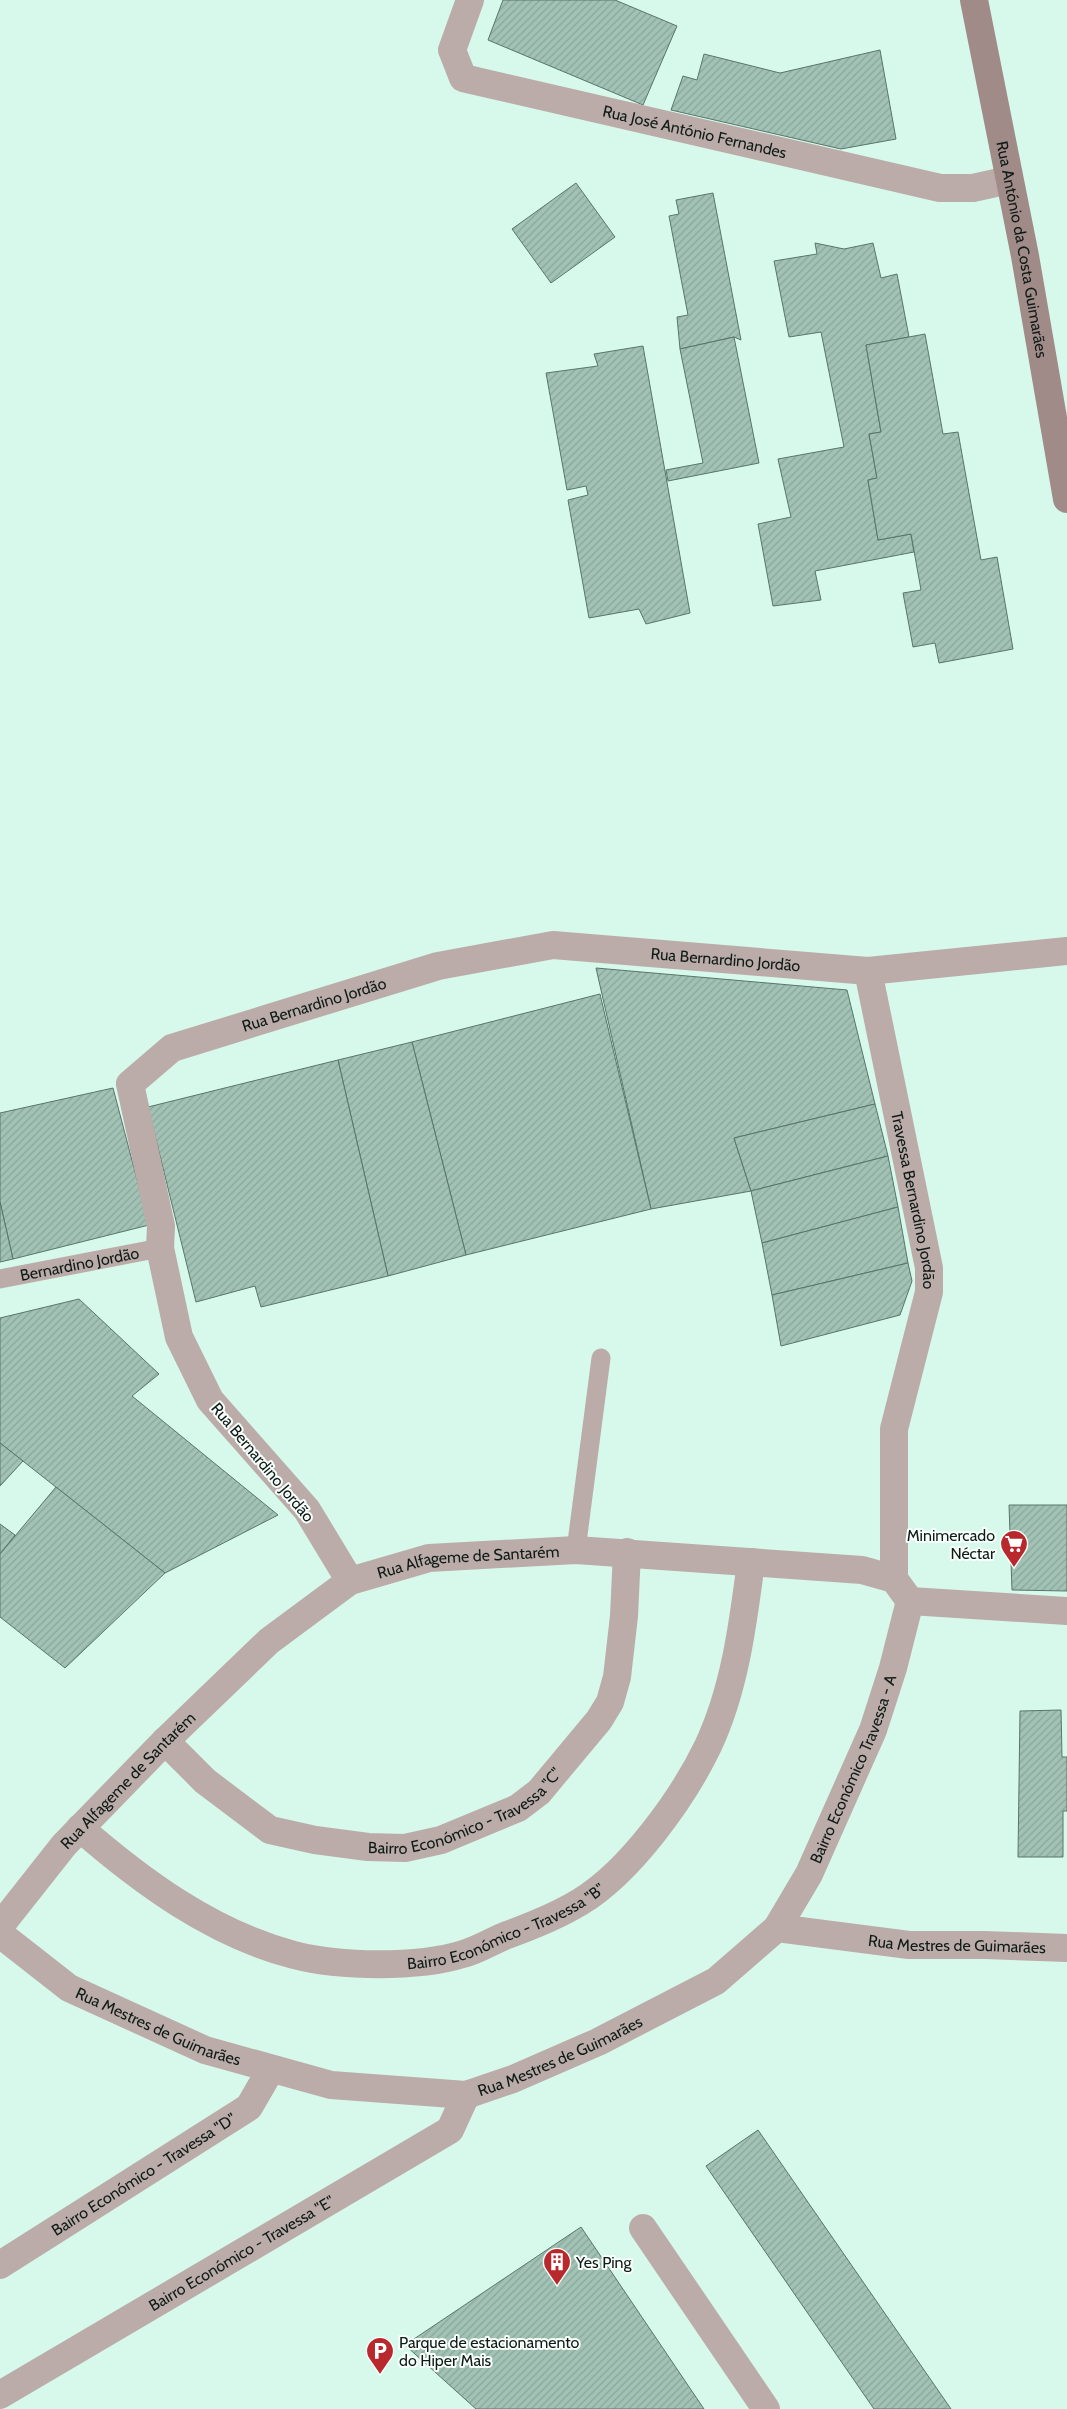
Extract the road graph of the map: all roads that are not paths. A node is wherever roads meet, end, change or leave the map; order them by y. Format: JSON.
{"nodes":[{"id":1,"x":470,"y":0,"type":"edge"},
{"id":2,"x":974,"y":0,"type":"edge"},
{"id":3,"x":1009,"y":180,"type":"junction"},
{"id":4,"x":1067,"y":499,"type":"edge"},
{"id":5,"x":1067,"y":951,"type":"edge"},
{"id":6,"x":868,"y":971,"type":"junction"},
{"id":7,"x":160,"y":1248,"type":"junction"},
{"id":8,"x":0,"y":1279,"type":"edge"},
{"id":9,"x":602,"y":1358,"type":"dead end"},
{"id":10,"x":576,"y":1550,"type":"junction"},
{"id":11,"x":627,"y":1552,"type":"junction"},
{"id":12,"x":751,"y":1562,"type":"junction"},
{"id":13,"x":894,"y":1579,"type":"junction"},
{"id":14,"x":350,"y":1581,"type":"junction"},
{"id":15,"x":910,"y":1601,"type":"junction"},
{"id":16,"x":1067,"y":1611,"type":"edge"},
{"id":17,"x":164,"y":1741,"type":"junction"},
{"id":18,"x":80,"y":1828,"type":"junction"},
{"id":19,"x":0,"y":1926,"type":"edge"},
{"id":20,"x":777,"y":1928,"type":"junction"},
{"id":21,"x":0,"y":1934,"type":"edge"},
{"id":22,"x":1067,"y":1948,"type":"edge"},
{"id":23,"x":271,"y":2068,"type":"junction"},
{"id":24,"x":466,"y":2095,"type":"junction"},
{"id":25,"x":643,"y":2228,"type":"dead end"},
{"id":26,"x":0,"y":2265,"type":"edge"},
{"id":27,"x":0,"y":2395,"type":"edge"},
{"id":28,"x":766,"y":2409,"type":"edge"}],
"edges":[{"from":1,"to":3,"type":"street","name":"Rua José António Fernandes"},
{"from":2,"to":3,"type":"main road","name":"Rua António da Costa Guimarães"},
{"from":3,"to":4,"type":"main road","name":"Rua António da Costa Guimarães"},
{"from":5,"to":6,"type":"street","name":"Rua Bernardino Jordão"},
{"from":6,"to":7,"type":"street","name":"Rua Bernardino Jordão"},
{"from":6,"to":13,"type":"street","name":"Travessa Bernardino Jordão"},
{"from":7,"to":8,"type":"lane","name":"Bernardino Jordão"},
{"from":7,"to":14,"type":"street","name":"Rua Bernardino Jordão"},
{"from":9,"to":10,"type":"lane"},
{"from":10,"to":11,"type":"street","name":"Rua Alfageme de Santarém"},
{"from":10,"to":14,"type":"street","name":"Rua Alfageme de Santarém"},
{"from":11,"to":12,"type":"street","name":"Rua Alfageme de Santarém"},
{"from":11,"to":17,"type":"street","name":"Bairro Económico - Travessa \"C\""},
{"from":12,"to":13,"type":"street","name":"Rua Alfageme de Santarém"},
{"from":12,"to":18,"type":"street","name":"Bairro Económico - Travessa \"B\""},
{"from":13,"to":15,"type":"street"},
{"from":14,"to":17,"type":"street","name":"Rua Alfageme de Santarém"},
{"from":15,"to":16,"type":"street"},
{"from":15,"to":20,"type":"street","name":"Bairro Económico Travessa - A"},
{"from":17,"to":18,"type":"street","name":"Rua Alfageme de Santarém"},
{"from":18,"to":19,"type":"street","name":"Rua Alfageme de Santarém"},
{"from":20,"to":22,"type":"street","name":"Rua Mestres de Guimarães"},
{"from":20,"to":24,"type":"street","name":"Rua Mestres de Guimarães"},
{"from":21,"to":23,"type":"street","name":"Rua Mestres de Guimarães"},
{"from":23,"to":24,"type":"street","name":"Rua Mestres de Guimarães"},
{"from":23,"to":26,"type":"street","name":"Bairro Económico - Travessa \"D\""},
{"from":24,"to":27,"type":"street","name":"Bairro Económico - Travessa \"E\""},
{"from":25,"to":28,"type":"street"}]}
